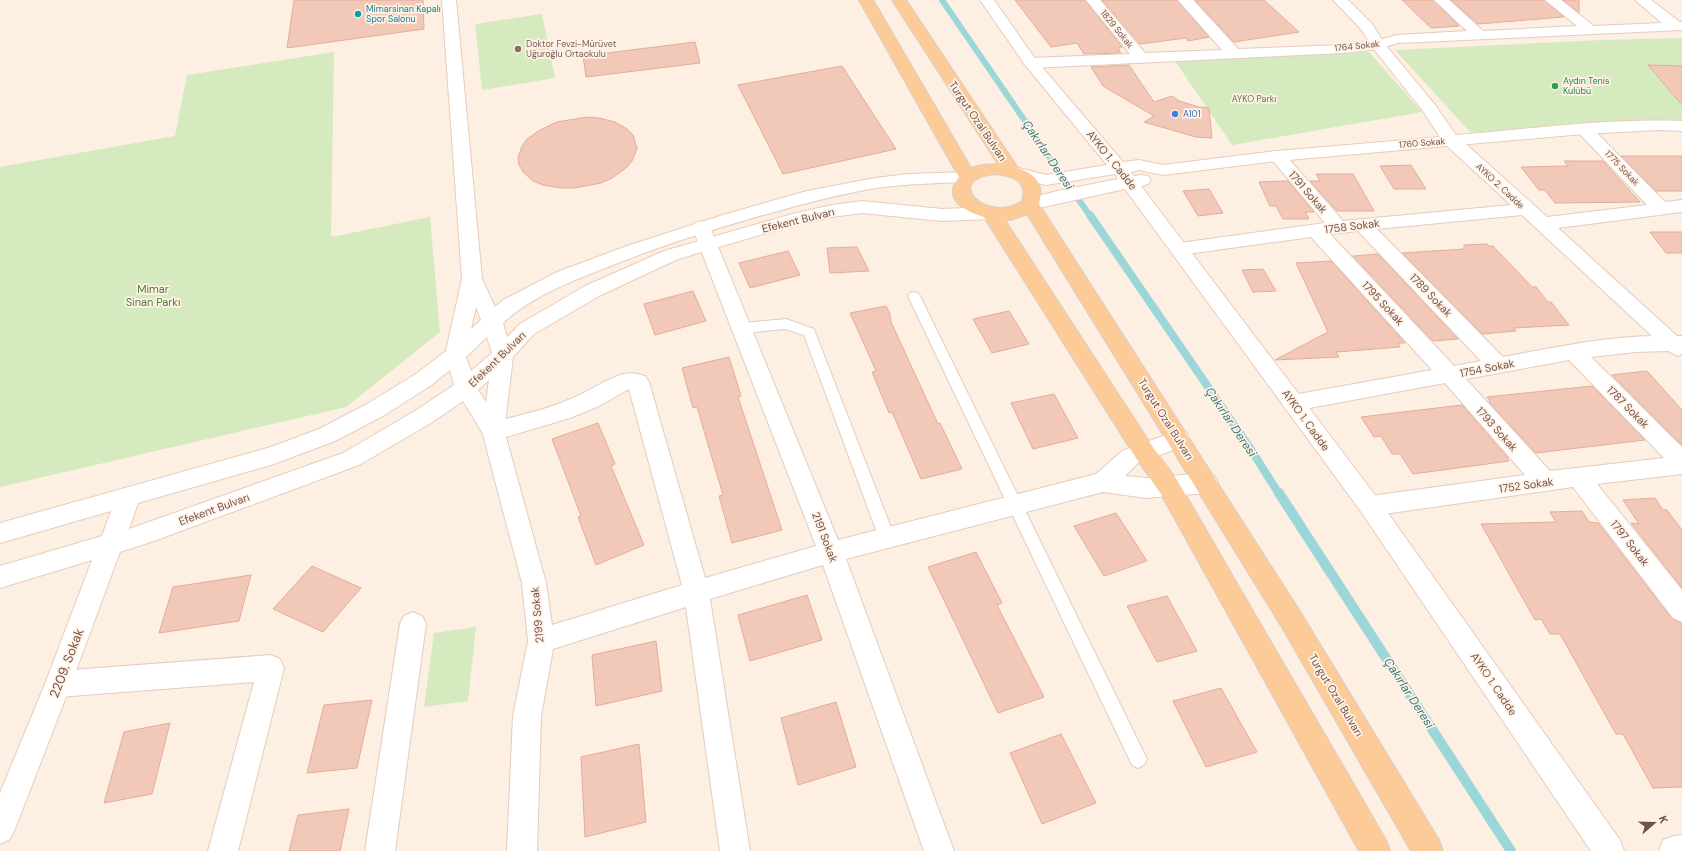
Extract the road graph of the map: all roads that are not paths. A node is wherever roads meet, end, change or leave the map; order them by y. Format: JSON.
{"nodes":[{"id":1,"x":449,"y":0,"type":"edge"},
{"id":2,"x":866,"y":0,"type":"edge"},
{"id":3,"x":899,"y":0,"type":"edge"},
{"id":4,"x":987,"y":0,"type":"edge"},
{"id":5,"x":1093,"y":0,"type":"edge"},
{"id":6,"x":1185,"y":0,"type":"edge"},
{"id":7,"x":1340,"y":0,"type":"edge"},
{"id":8,"x":1442,"y":0,"type":"edge"},
{"id":9,"x":1552,"y":0,"type":"edge"},
{"id":10,"x":1642,"y":0,"type":"edge"},
{"id":11,"x":1679,"y":26,"type":"edge"},
{"id":12,"x":1590,"y":30,"type":"junction"},
{"id":13,"x":1478,"y":34,"type":"junction"},
{"id":14,"x":1378,"y":45,"type":"junction"},
{"id":15,"x":1234,"y":54,"type":"junction"},
{"id":16,"x":1140,"y":57,"type":"junction"},
{"id":17,"x":1031,"y":63,"type":"junction"},
{"id":18,"x":1682,"y":126,"type":"edge"},
{"id":19,"x":1584,"y":129,"type":"junction"},
{"id":20,"x":1451,"y":140,"type":"junction"},
{"id":21,"x":1277,"y":156,"type":"junction"},
{"id":22,"x":1011,"y":171,"type":"junction"},
{"id":23,"x":1125,"y":175,"type":"junction"},
{"id":24,"x":967,"y":177,"type":"junction"},
{"id":25,"x":1030,"y":204,"type":"junction"},
{"id":26,"x":1682,"y":206,"type":"edge"},
{"id":27,"x":1660,"y":208,"type":"junction"},
{"id":28,"x":1525,"y":209,"type":"junction"},
{"id":29,"x":990,"y":213,"type":"junction"},
{"id":30,"x":1362,"y":224,"type":"junction"},
{"id":31,"x":1542,"y":224,"type":"junction"},
{"id":32,"x":1339,"y":228,"type":"junction"},
{"id":33,"x":1316,"y":231,"type":"junction"},
{"id":34,"x":705,"y":236,"type":"junction"},
{"id":35,"x":1180,"y":249,"type":"junction"},
{"id":36,"x":472,"y":279,"type":"junction"},
{"id":37,"x":914,"y":296,"type":"dead end"},
{"id":38,"x":492,"y":322,"type":"junction"},
{"id":39,"x":742,"y":328,"type":"junction"},
{"id":40,"x":1679,"y":346,"type":"edge"},
{"id":41,"x":1573,"y":352,"type":"junction"},
{"id":42,"x":455,"y":355,"type":"junction"},
{"id":43,"x":503,"y":355,"type":"junction"},
{"id":44,"x":1499,"y":366,"type":"junction"},
{"id":45,"x":1450,"y":376,"type":"junction"},
{"id":46,"x":466,"y":388,"type":"junction"},
{"id":47,"x":1294,"y":403,"type":"junction"},
{"id":48,"x":493,"y":431,"type":"junction"},
{"id":49,"x":1179,"y":439,"type":"junction"},
{"id":50,"x":1144,"y":452,"type":"junction"},
{"id":51,"x":1682,"y":461,"type":"edge"},
{"id":52,"x":1682,"y":465,"type":"edge"},
{"id":53,"x":1578,"y":477,"type":"junction"},
{"id":54,"x":1103,"y":482,"type":"junction"},
{"id":55,"x":1544,"y":482,"type":"junction"},
{"id":56,"x":1206,"y":483,"type":"junction"},
{"id":57,"x":1169,"y":487,"type":"junction"},
{"id":58,"x":129,"y":496,"type":"junction"},
{"id":59,"x":1015,"y":506,"type":"junction"},
{"id":60,"x":1370,"y":506,"type":"junction"},
{"id":61,"x":0,"y":533,"type":"edge"},
{"id":62,"x":887,"y":538,"type":"junction"},
{"id":63,"x":112,"y":543,"type":"junction"},
{"id":64,"x":831,"y":552,"type":"junction"},
{"id":65,"x":0,"y":577,"type":"edge"},
{"id":66,"x":696,"y":592,"type":"junction"},
{"id":67,"x":1682,"y":610,"type":"edge"},
{"id":68,"x":413,"y":624,"type":"dead end"},
{"id":69,"x":541,"y":641,"type":"junction"},
{"id":70,"x":58,"y":684,"type":"junction"},
{"id":71,"x":1138,"y":759,"type":"dead end"},
{"id":72,"x":0,"y":829,"type":"edge"},
{"id":73,"x":1682,"y":850,"type":"edge"},
{"id":74,"x":223,"y":851,"type":"edge"},
{"id":75,"x":380,"y":851,"type":"edge"},
{"id":76,"x":522,"y":851,"type":"edge"},
{"id":77,"x":735,"y":851,"type":"edge"},
{"id":78,"x":939,"y":851,"type":"edge"},
{"id":79,"x":1375,"y":851,"type":"edge"},
{"id":80,"x":1428,"y":851,"type":"edge"},
{"id":81,"x":1609,"y":851,"type":"edge"},
{"id":82,"x":1674,"y":851,"type":"edge"}],
"edges":[{"from":1,"to":36,"type":"street"},
{"from":2,"to":24,"type":"main road"},
{"from":3,"to":22,"type":"main road","name":"Turgut Ozal Bulvarı"},
{"from":4,"to":17,"type":"street","name":"AYKO 1. Cadde"},
{"from":5,"to":16,"type":"street","name":"1829 Sokak"},
{"from":6,"to":15,"type":"street"},
{"from":7,"to":14,"type":"street","name":"AYKO 2. Cadde"},
{"from":8,"to":13,"type":"street"},
{"from":9,"to":12,"type":"street"},
{"from":10,"to":11,"type":"street"},
{"from":11,"to":12,"type":"street","name":"1764 Sokak"},
{"from":12,"to":13,"type":"street","name":"1764 Sokak"},
{"from":13,"to":14,"type":"street","name":"1764 Sokak"},
{"from":14,"to":15,"type":"street","name":"1764 Sokak"},
{"from":14,"to":20,"type":"street","name":"AYKO 2. Cadde"},
{"from":15,"to":16,"type":"street","name":"1764 Sokak"},
{"from":16,"to":17,"type":"street","name":"1764 Sokak"},
{"from":17,"to":23,"type":"street","name":"AYKO 1. Cadde"},
{"from":18,"to":19,"type":"street","name":"1760 Sokak"},
{"from":19,"to":20,"type":"street","name":"1760 Sokak"},
{"from":19,"to":27,"type":"street","name":"1775 Sokak"},
{"from":20,"to":21,"type":"street","name":"1760 Sokak"},
{"from":20,"to":28,"type":"street","name":"AYKO 2. Cadde"},
{"from":21,"to":23,"type":"street","name":"1760 Sokak"},
{"from":21,"to":32,"type":"street","name":"1791 Sokak"},
{"from":22,"to":23,"type":"street"},
{"from":22,"to":24,"type":"main road"},
{"from":22,"to":25,"type":"main road","name":"Turgut Ozal Bulvarı"},
{"from":23,"to":25,"type":"street"},
{"from":23,"to":35,"type":"street","name":"AYKO 1. Cadde"},
{"from":24,"to":29,"type":"main road"},
{"from":24,"to":34,"type":"street"},
{"from":25,"to":29,"type":"main road","name":"Efekent Bulvarı"},
{"from":25,"to":49,"type":"main road","name":"Turgut Ozal Bulvarı"},
{"from":26,"to":27,"type":"street"},
{"from":27,"to":31,"type":"street"},
{"from":28,"to":30,"type":"street","name":"1758 Sokak"},
{"from":28,"to":31,"type":"street","name":"AYKO 2. Cadde"},
{"from":29,"to":34,"type":"street","name":"Efekent Bulvarı"},
{"from":29,"to":50,"type":"main road"},
{"from":30,"to":32,"type":"street","name":"1758 Sokak"},
{"from":30,"to":44,"type":"street","name":"1789 Sokak"},
{"from":31,"to":40,"type":"street","name":"AYKO 2. Cadde"},
{"from":32,"to":33,"type":"street","name":"1758 Sokak"},
{"from":33,"to":35,"type":"street","name":"1758 Sokak"},
{"from":33,"to":45,"type":"street","name":"1795 Sokak"},
{"from":34,"to":38,"type":"street"},
{"from":34,"to":39,"type":"street","name":"2191 Sokak"},
{"from":34,"to":43,"type":"street","name":"Efekent Bulvarı"},
{"from":35,"to":47,"type":"street","name":"AYKO 1. Cadde"},
{"from":36,"to":38,"type":"street"},
{"from":36,"to":42,"type":"street"},
{"from":37,"to":59,"type":"lane"},
{"from":38,"to":42,"type":"street"},
{"from":38,"to":43,"type":"street"},
{"from":39,"to":62,"type":"lane"},
{"from":39,"to":64,"type":"street","name":"2191 Sokak"},
{"from":40,"to":41,"type":"street","name":"1754 Sokak"},
{"from":41,"to":44,"type":"street","name":"1754 Sokak"},
{"from":41,"to":51,"type":"street","name":"1787 Sokak"},
{"from":42,"to":46,"type":"street"},
{"from":42,"to":58,"type":"street"},
{"from":43,"to":46,"type":"street","name":"Efekent Bulvarı"},
{"from":43,"to":48,"type":"street"},
{"from":44,"to":45,"type":"street","name":"1754 Sokak"},
{"from":45,"to":47,"type":"street","name":"1754 Sokak"},
{"from":45,"to":55,"type":"street","name":"1793 Sokak"},
{"from":46,"to":48,"type":"street"},
{"from":46,"to":63,"type":"street","name":"Efekent Bulvarı"},
{"from":47,"to":60,"type":"street","name":"AYKO 1. Cadde"},
{"from":48,"to":66,"type":"street"},
{"from":48,"to":69,"type":"street","name":"2199 Sokak"},
{"from":49,"to":50,"type":"street"},
{"from":49,"to":56,"type":"main road","name":"Turgut Ozal Bulvarı"},
{"from":50,"to":54,"type":"street"},
{"from":50,"to":57,"type":"main road"},
{"from":52,"to":53,"type":"street","name":"1752 Sokak"},
{"from":53,"to":55,"type":"street","name":"1752 Sokak"},
{"from":53,"to":67,"type":"street","name":"1797 Sokak"},
{"from":54,"to":57,"type":"street"},
{"from":54,"to":59,"type":"street"},
{"from":55,"to":60,"type":"street","name":"1752 Sokak"},
{"from":56,"to":57,"type":"street"},
{"from":56,"to":80,"type":"main road","name":"Turgut Ozal Bulvarı"},
{"from":57,"to":79,"type":"main road"},
{"from":58,"to":61,"type":"street"},
{"from":58,"to":63,"type":"street","name":"2209. Sokak"},
{"from":59,"to":62,"type":"street"},
{"from":59,"to":71,"type":"lane"},
{"from":60,"to":81,"type":"street","name":"AYKO 1. Cadde"},
{"from":62,"to":64,"type":"street"},
{"from":63,"to":65,"type":"street","name":"Efekent Bulvarı"},
{"from":63,"to":70,"type":"street","name":"2209. Sokak"},
{"from":64,"to":66,"type":"street"},
{"from":64,"to":78,"type":"street","name":"2191 Sokak"},
{"from":66,"to":69,"type":"street"},
{"from":66,"to":77,"type":"street"},
{"from":68,"to":75,"type":"street"},
{"from":69,"to":76,"type":"street","name":"2199 Sokak"},
{"from":70,"to":72,"type":"street","name":"2209. Sokak"},
{"from":70,"to":74,"type":"street"},
{"from":73,"to":82,"type":"street"}]}
